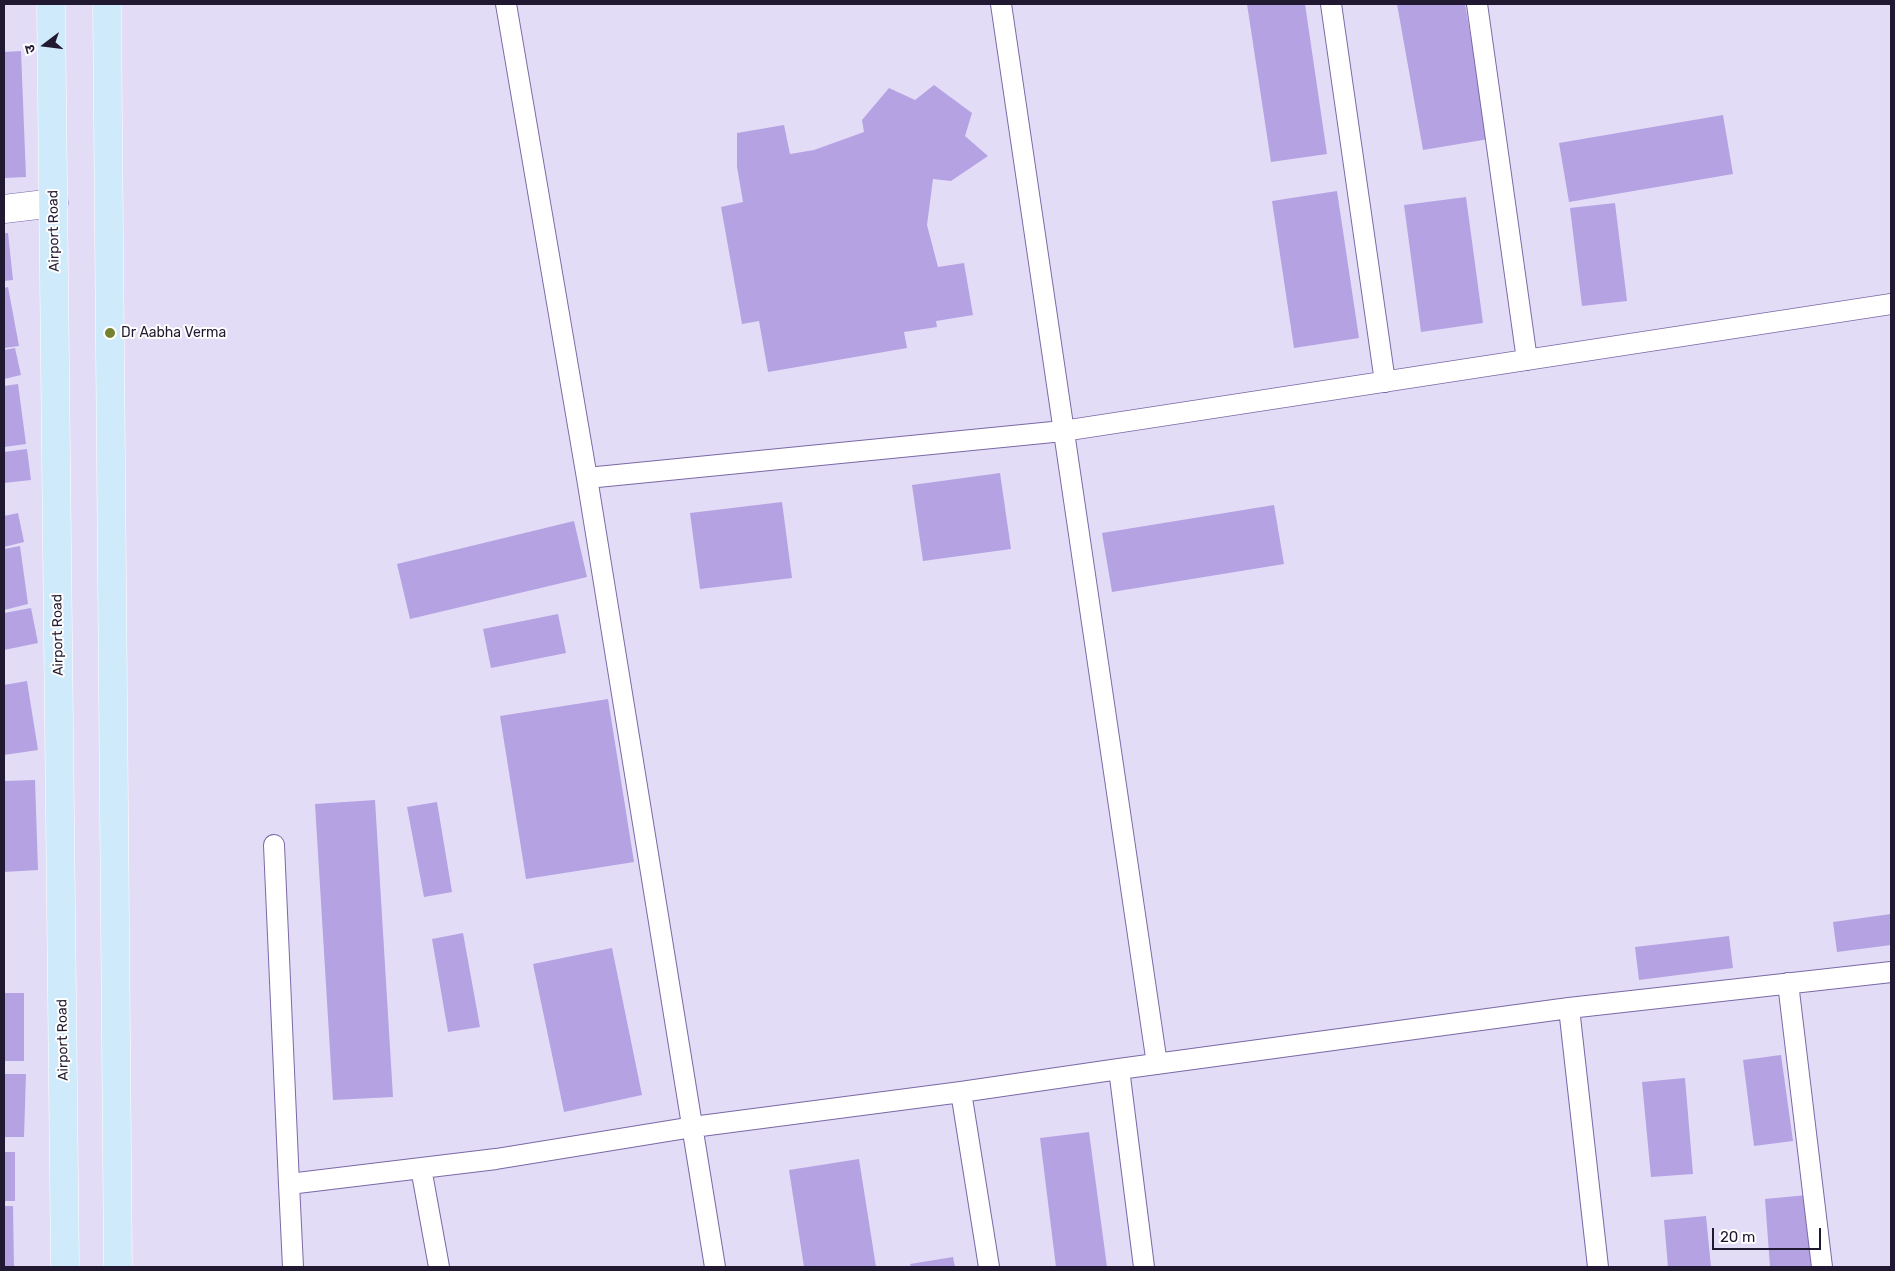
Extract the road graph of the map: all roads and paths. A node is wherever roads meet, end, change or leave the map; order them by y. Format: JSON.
{"nodes":[{"id":1,"x":51,"y":4,"type":"edge"},
{"id":2,"x":107,"y":4,"type":"edge"},
{"id":3,"x":506,"y":4,"type":"edge"},
{"id":4,"x":1001,"y":4,"type":"edge"},
{"id":5,"x":1331,"y":4,"type":"edge"},
{"id":6,"x":1477,"y":4,"type":"edge"},
{"id":7,"x":54,"y":203,"type":"junction"},
{"id":8,"x":4,"y":209,"type":"edge"},
{"id":9,"x":1891,"y":304,"type":"edge"},
{"id":10,"x":1527,"y":360,"type":"junction"},
{"id":11,"x":1385,"y":382,"type":"junction"},
{"id":12,"x":1063,"y":431,"type":"junction"},
{"id":13,"x":587,"y":478,"type":"junction"},
{"id":14,"x":274,"y":845,"type":"dead end"},
{"id":15,"x":1891,"y":972,"type":"edge"},
{"id":16,"x":1788,"y":983,"type":"junction"},
{"id":17,"x":1569,"y":1008,"type":"junction"},
{"id":18,"x":1157,"y":1064,"type":"junction"},
{"id":19,"x":1119,"y":1069,"type":"junction"},
{"id":20,"x":961,"y":1092,"type":"junction"},
{"id":21,"x":693,"y":1127,"type":"junction"},
{"id":22,"x":421,"y":1168,"type":"junction"},
{"id":23,"x":289,"y":1184,"type":"junction"},
{"id":24,"x":65,"y":1267,"type":"edge"},
{"id":25,"x":118,"y":1267,"type":"edge"},
{"id":26,"x":293,"y":1267,"type":"edge"},
{"id":27,"x":439,"y":1267,"type":"edge"},
{"id":28,"x":715,"y":1267,"type":"edge"},
{"id":29,"x":989,"y":1267,"type":"edge"},
{"id":30,"x":1144,"y":1267,"type":"edge"},
{"id":31,"x":1598,"y":1267,"type":"edge"},
{"id":32,"x":1822,"y":1267,"type":"edge"}],
"edges":[{"from":1,"to":7,"type":"main road","name":"Airport Road"},
{"from":2,"to":25,"type":"main road"},
{"from":3,"to":13,"type":"lane"},
{"from":4,"to":12,"type":"lane"},
{"from":5,"to":11,"type":"lane"},
{"from":6,"to":10,"type":"lane"},
{"from":7,"to":8,"type":"street"},
{"from":7,"to":24,"type":"main road","name":"Airport Road"},
{"from":9,"to":10,"type":"lane"},
{"from":10,"to":11,"type":"lane"},
{"from":11,"to":12,"type":"lane"},
{"from":12,"to":13,"type":"lane"},
{"from":12,"to":18,"type":"lane"},
{"from":13,"to":21,"type":"lane"},
{"from":14,"to":23,"type":"lane"},
{"from":15,"to":16,"type":"lane"},
{"from":16,"to":17,"type":"lane"},
{"from":16,"to":32,"type":"lane"},
{"from":17,"to":18,"type":"lane"},
{"from":17,"to":31,"type":"lane"},
{"from":18,"to":19,"type":"lane"},
{"from":19,"to":20,"type":"lane"},
{"from":19,"to":30,"type":"lane"},
{"from":20,"to":21,"type":"lane"},
{"from":20,"to":29,"type":"lane"},
{"from":21,"to":22,"type":"lane"},
{"from":21,"to":28,"type":"lane"},
{"from":22,"to":23,"type":"lane"},
{"from":22,"to":27,"type":"lane"},
{"from":23,"to":26,"type":"lane"}]}
